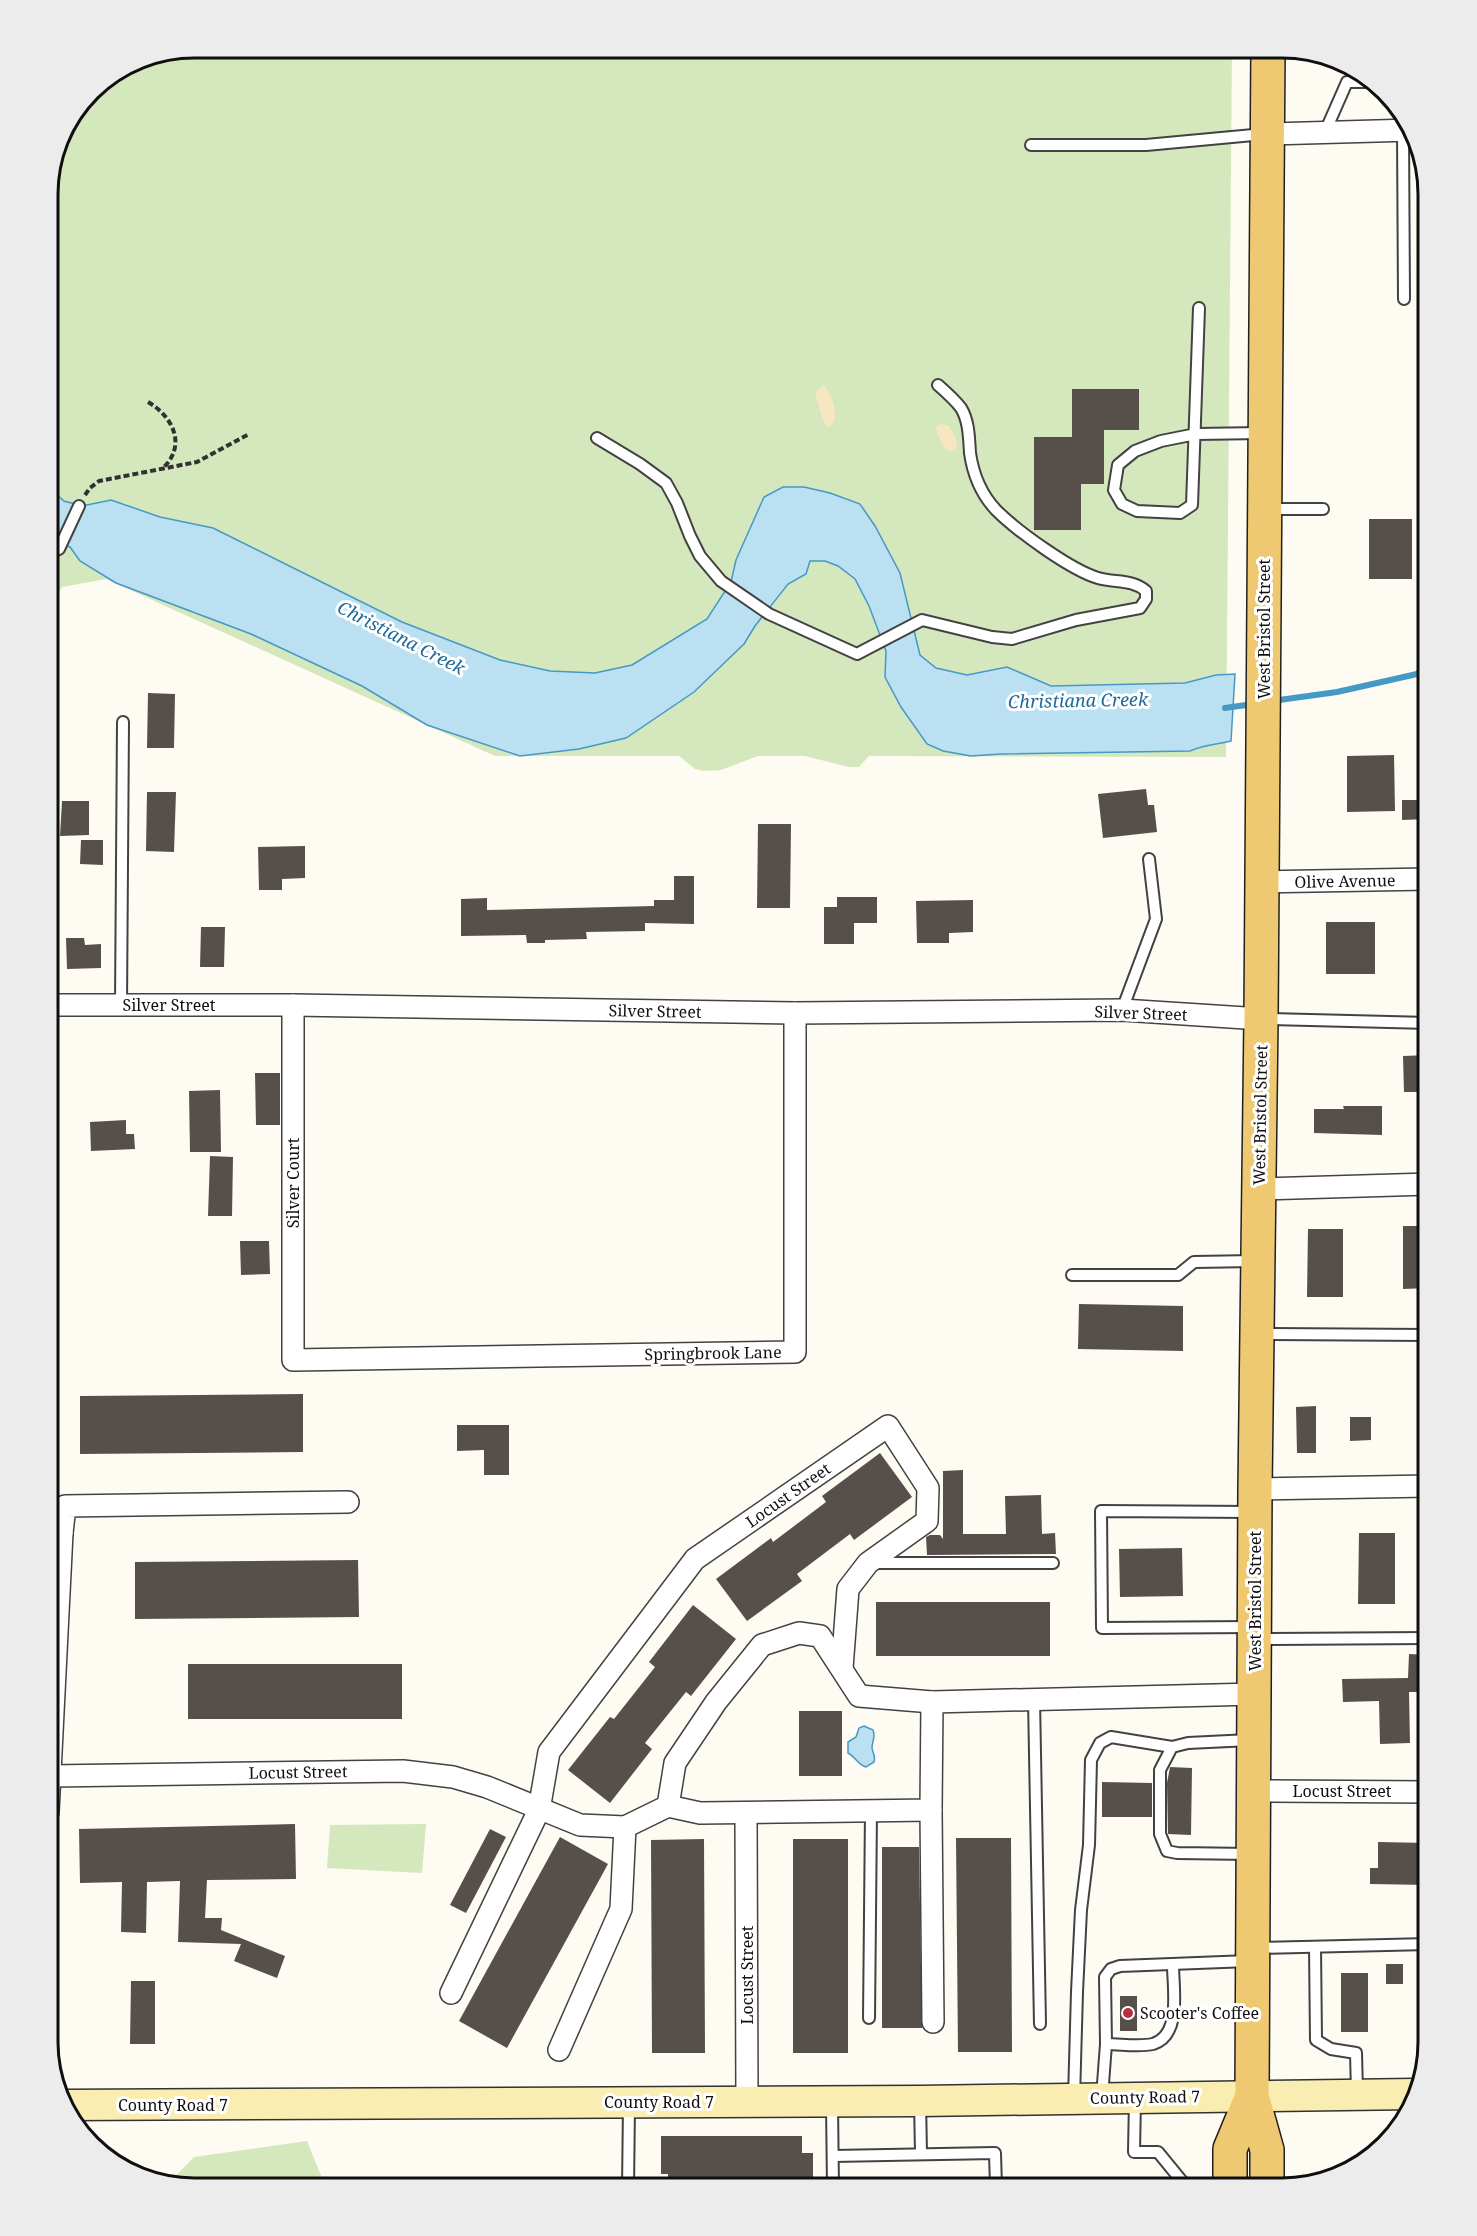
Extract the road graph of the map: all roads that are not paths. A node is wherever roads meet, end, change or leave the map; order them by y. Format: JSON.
{"nodes":[{"id":1,"x":1268,"y":59,"type":"edge"},
{"id":2,"x":1359,"y":82,"type":"edge"},
{"id":3,"x":1402,"y":130,"type":"edge"},
{"id":4,"x":1325,"y":132,"type":"junction"},
{"id":5,"x":1268,"y":134,"type":"junction"},
{"id":6,"x":1407,"y":140,"type":"edge"},
{"id":7,"x":1031,"y":146,"type":"dead end"},
{"id":8,"x":1404,"y":299,"type":"dead end"},
{"id":9,"x":1198,"y":308,"type":"dead end"},
{"id":10,"x":938,"y":385,"type":"dead end"},
{"id":11,"x":1265,"y":433,"type":"junction"},
{"id":12,"x":1196,"y":434,"type":"junction"},
{"id":13,"x":597,"y":438,"type":"dead end"},
{"id":14,"x":79,"y":506,"type":"road end"},
{"id":15,"x":1264,"y":509,"type":"junction"},
{"id":16,"x":1323,"y":509,"type":"dead end"},
{"id":17,"x":59,"y":543,"type":"edge"},
{"id":18,"x":123,"y":722,"type":"dead end"},
{"id":19,"x":1149,"y":859,"type":"dead end"},
{"id":20,"x":1418,"y":879,"type":"edge"},
{"id":21,"x":1262,"y":882,"type":"junction"},
{"id":22,"x":59,"y":1005,"type":"edge"},
{"id":23,"x":121,"y":1005,"type":"junction"},
{"id":24,"x":293,"y":1005,"type":"junction"},
{"id":25,"x":1122,"y":1010,"type":"junction"},
{"id":26,"x":795,"y":1013,"type":"junction"},
{"id":27,"x":1262,"y":1019,"type":"junction"},
{"id":28,"x":1418,"y":1023,"type":"edge"},
{"id":29,"x":1418,"y":1184,"type":"edge"},
{"id":30,"x":1259,"y":1189,"type":"junction"},
{"id":31,"x":1258,"y":1261,"type":"junction"},
{"id":32,"x":1072,"y":1275,"type":"dead end"},
{"id":33,"x":1257,"y":1334,"type":"junction"},
{"id":34,"x":1418,"y":1335,"type":"edge"},
{"id":35,"x":293,"y":1360,"type":"joint"},
{"id":36,"x":1418,"y":1487,"type":"edge"},
{"id":37,"x":1255,"y":1500,"type":"junction"},
{"id":38,"x":348,"y":1503,"type":"dead end"},
{"id":39,"x":59,"y":1522,"type":"edge"},
{"id":40,"x":868,"y":1563,"type":"junction"},
{"id":41,"x":1053,"y":1563,"type":"dead end"},
{"id":42,"x":1255,"y":1633,"type":"junction"},
{"id":43,"x":1418,"y":1638,"type":"edge"},
{"id":44,"x":842,"y":1668,"type":"junction"},
{"id":45,"x":1255,"y":1694,"type":"junction"},
{"id":46,"x":1034,"y":1699,"type":"junction"},
{"id":47,"x":932,"y":1702,"type":"junction"},
{"id":48,"x":1255,"y":1740,"type":"junction"},
{"id":49,"x":1172,"y":1747,"type":"junction"},
{"id":50,"x":59,"y":1776,"type":"edge"},
{"id":51,"x":1254,"y":1791,"type":"junction"},
{"id":52,"x":1418,"y":1792,"type":"edge"},
{"id":53,"x":668,"y":1806,"type":"junction"},
{"id":54,"x":539,"y":1810,"type":"junction"},
{"id":55,"x":931,"y":1810,"type":"junction"},
{"id":56,"x":872,"y":1811,"type":"junction"},
{"id":57,"x":746,"y":1814,"type":"junction"},
{"id":58,"x":625,"y":1827,"type":"junction"},
{"id":59,"x":1254,"y":1854,"type":"junction"},
{"id":60,"x":1418,"y":1944,"type":"edge"},
{"id":61,"x":1315,"y":1947,"type":"junction"},
{"id":62,"x":1253,"y":1955,"type":"junction"},
{"id":63,"x":1173,"y":1965,"type":"junction"},
{"id":64,"x":451,"y":1993,"type":"dead end"},
{"id":65,"x":869,"y":2018,"type":"dead end"},
{"id":66,"x":933,"y":2022,"type":"dead end"},
{"id":67,"x":1040,"y":2024,"type":"dead end"},
{"id":68,"x":1106,"y":2044,"type":"junction"},
{"id":69,"x":559,"y":2050,"type":"dead end"},
{"id":70,"x":1408,"y":2094,"type":"edge"},
{"id":71,"x":1357,"y":2095,"type":"junction"},
{"id":72,"x":1252,"y":2096,"type":"junction"},
{"id":73,"x":1135,"y":2097,"type":"junction"},
{"id":74,"x":1088,"y":2098,"type":"junction"},
{"id":75,"x":832,"y":2100,"type":"junction"},
{"id":76,"x":747,"y":2101,"type":"junction"},
{"id":77,"x":920,"y":2101,"type":"junction"},
{"id":78,"x":629,"y":2102,"type":"junction"},
{"id":79,"x":74,"y":2105,"type":"edge"},
{"id":80,"x":921,"y":2153,"type":"junction"},
{"id":81,"x":833,"y":2156,"type":"junction"},
{"id":82,"x":628,"y":2177,"type":"edge"},
{"id":83,"x":833,"y":2178,"type":"edge"},
{"id":84,"x":996,"y":2178,"type":"edge"},
{"id":85,"x":1177,"y":2178,"type":"edge"},
{"id":86,"x":1230,"y":2178,"type":"edge"},
{"id":87,"x":1267,"y":2178,"type":"edge"}],
"edges":[{"from":1,"to":5,"type":"main road","name":"West Bristol Street"},
{"from":2,"to":4,"type":"lane"},
{"from":3,"to":4,"type":"street"},
{"from":4,"to":5,"type":"street"},
{"from":5,"to":7,"type":"lane"},
{"from":5,"to":11,"type":"main road","name":"West Bristol Street"},
{"from":6,"to":8,"type":"lane"},
{"from":9,"to":12,"type":"lane"},
{"from":10,"to":13,"type":"lane"},
{"from":11,"to":12,"type":"lane"},
{"from":11,"to":15,"type":"main road","name":"West Bristol Street"},
{"from":12,"to":12,"type":"lane"},
{"from":14,"to":17,"type":"lane"},
{"from":15,"to":16,"type":"lane"},
{"from":15,"to":21,"type":"main road","name":"West Bristol Street"},
{"from":18,"to":23,"type":"lane"},
{"from":19,"to":25,"type":"lane"},
{"from":20,"to":21,"type":"street","name":"Olive Avenue"},
{"from":21,"to":27,"type":"main road","name":"West Bristol Street"},
{"from":22,"to":23,"type":"street","name":"Silver Street"},
{"from":23,"to":24,"type":"street","name":"Silver Street"},
{"from":24,"to":26,"type":"street","name":"Silver Street"},
{"from":24,"to":35,"type":"street","name":"Silver Court"},
{"from":25,"to":26,"type":"street","name":"Silver Street"},
{"from":25,"to":27,"type":"street","name":"Silver Street"},
{"from":26,"to":35,"type":"street","name":"Springbrook Lane"},
{"from":27,"to":28,"type":"lane"},
{"from":27,"to":30,"type":"main road","name":"West Bristol Street"},
{"from":29,"to":30,"type":"street"},
{"from":30,"to":31,"type":"main road","name":"West Bristol Street"},
{"from":31,"to":32,"type":"lane"},
{"from":31,"to":33,"type":"main road","name":"West Bristol Street"},
{"from":33,"to":34,"type":"lane"},
{"from":33,"to":37,"type":"main road","name":"West Bristol Street"},
{"from":36,"to":37,"type":"street"},
{"from":37,"to":42,"type":"main road","name":"West Bristol Street"},
{"from":37,"to":42,"type":"lane"},
{"from":38,"to":39,"type":"street"},
{"from":40,"to":41,"type":"lane"},
{"from":40,"to":44,"type":"street","name":"Locust Street"},
{"from":40,"to":54,"type":"street","name":"Locust Street"},
{"from":42,"to":43,"type":"lane"},
{"from":42,"to":45,"type":"main road","name":"West Bristol Street"},
{"from":44,"to":47,"type":"street"},
{"from":44,"to":53,"type":"street"},
{"from":45,"to":46,"type":"street"},
{"from":45,"to":48,"type":"main road","name":"West Bristol Street"},
{"from":46,"to":47,"type":"street"},
{"from":46,"to":67,"type":"lane"},
{"from":47,"to":55,"type":"street"},
{"from":48,"to":49,"type":"lane"},
{"from":48,"to":51,"type":"main road","name":"West Bristol Street"},
{"from":49,"to":59,"type":"lane"},
{"from":49,"to":74,"type":"lane"},
{"from":50,"to":54,"type":"street","name":"Locust Street"},
{"from":51,"to":52,"type":"street","name":"Locust Street"},
{"from":51,"to":59,"type":"main road","name":"West Bristol Street"},
{"from":53,"to":57,"type":"street"},
{"from":53,"to":58,"type":"street","name":"Locust Street"},
{"from":54,"to":58,"type":"street","name":"Locust Street"},
{"from":54,"to":64,"type":"street","name":"Locust Street"},
{"from":55,"to":56,"type":"street"},
{"from":55,"to":66,"type":"street"},
{"from":56,"to":57,"type":"street"},
{"from":56,"to":65,"type":"lane"},
{"from":57,"to":76,"type":"street","name":"Locust Street"},
{"from":58,"to":69,"type":"street"},
{"from":59,"to":62,"type":"main road","name":"West Bristol Street"},
{"from":60,"to":61,"type":"lane"},
{"from":61,"to":62,"type":"lane"},
{"from":61,"to":71,"type":"lane"},
{"from":62,"to":63,"type":"lane"},
{"from":62,"to":72,"type":"main road","name":"West Bristol Street"},
{"from":63,"to":68,"type":"lane"},
{"from":63,"to":68,"type":"lane"},
{"from":68,"to":74,"type":"lane"},
{"from":70,"to":71,"type":"street","name":"County Road 7"},
{"from":71,"to":72,"type":"street","name":"County Road 7"},
{"from":72,"to":73,"type":"street","name":"County Road 7"},
{"from":72,"to":86,"type":"main road","name":"West Bristol Street"},
{"from":72,"to":87,"type":"main road","name":"West Bristol Street"},
{"from":73,"to":74,"type":"street","name":"County Road 7"},
{"from":73,"to":85,"type":"lane"},
{"from":74,"to":77,"type":"street","name":"County Road 7"},
{"from":75,"to":76,"type":"street","name":"County Road 7"},
{"from":75,"to":77,"type":"street","name":"County Road 7"},
{"from":75,"to":81,"type":"lane"},
{"from":76,"to":78,"type":"street","name":"County Road 7"},
{"from":77,"to":80,"type":"lane"},
{"from":78,"to":79,"type":"street","name":"County Road 7"},
{"from":78,"to":82,"type":"lane"},
{"from":80,"to":81,"type":"lane"},
{"from":80,"to":84,"type":"lane"},
{"from":81,"to":83,"type":"lane"}]}
